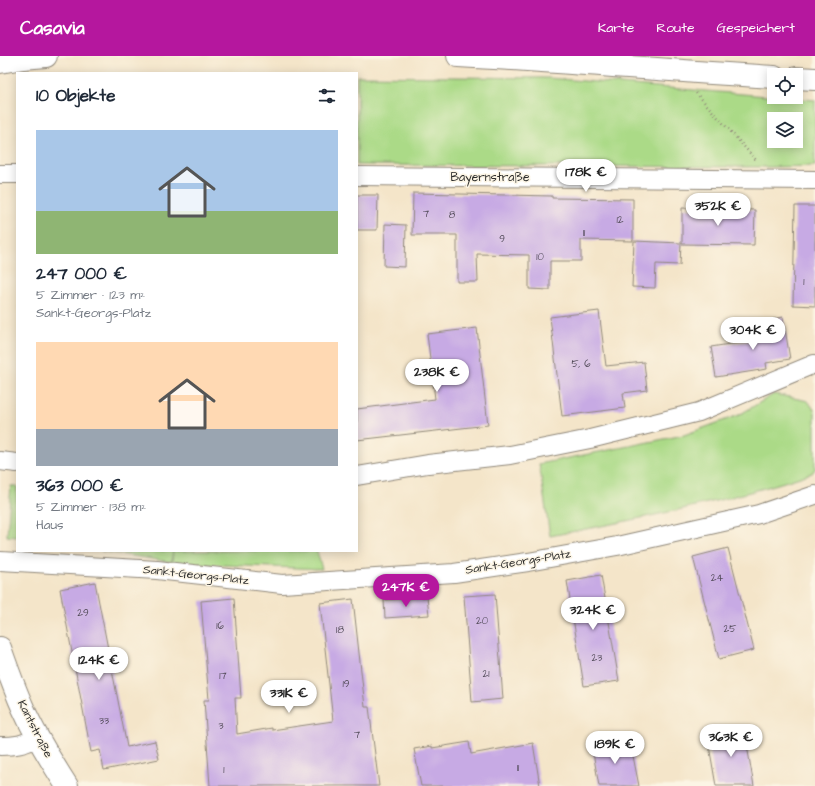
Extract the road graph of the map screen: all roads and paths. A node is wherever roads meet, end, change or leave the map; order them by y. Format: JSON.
{"nodes":[{"id":1,"x":46,"y":56,"type":"edge"},
{"id":2,"x":458,"y":56,"type":"edge"},
{"id":3,"x":549,"y":58,"type":"edge"},
{"id":4,"x":0,"y":62,"type":"edge"},
{"id":5,"x":677,"y":71,"type":"junction"},
{"id":6,"x":767,"y":77,"type":"edge"},
{"id":7,"x":803,"y":78,"type":"edge"},
{"id":8,"x":815,"y":79,"type":"edge"},
{"id":9,"x":0,"y":174,"type":"edge"},
{"id":10,"x":16,"y":174,"type":"edge"},
{"id":11,"x":358,"y":176,"type":"edge"},
{"id":12,"x":773,"y":180,"type":"junction"},
{"id":13,"x":815,"y":180,"type":"edge"},
{"id":14,"x":815,"y":364,"type":"edge"},
{"id":15,"x":0,"y":461,"type":"edge"},
{"id":16,"x":16,"y":463,"type":"edge"},
{"id":17,"x":358,"y":476,"type":"edge"},
{"id":18,"x":815,"y":495,"type":"edge"},
{"id":19,"x":0,"y":561,"type":"edge"},
{"id":20,"x":0,"y":648,"type":"edge"},
{"id":21,"x":37,"y":737,"type":"junction"},
{"id":22,"x":0,"y":746,"type":"edge"},
{"id":23,"x":67,"y":786,"type":"edge"}],
"edges":[{"from":1,"to":4,"type":"street"},
{"from":2,"to":3,"type":"street"},
{"from":3,"to":5,"type":"street"},
{"from":5,"to":6,"type":"street"},
{"from":5,"to":12,"type":"path"},
{"from":7,"to":8,"type":"street"},
{"from":9,"to":10,"type":"street"},
{"from":11,"to":12,"type":"street","name":"Bayernstraße"},
{"from":12,"to":13,"type":"street","name":"Bayernstraße"},
{"from":14,"to":17,"type":"street"},
{"from":15,"to":16,"type":"street"},
{"from":18,"to":19,"type":"street","name":"Sankt-Georgs-Platz"},
{"from":20,"to":21,"type":"street","name":"Kantstraße"},
{"from":21,"to":22,"type":"street"},
{"from":21,"to":23,"type":"street","name":"Kantstraße"}]}
